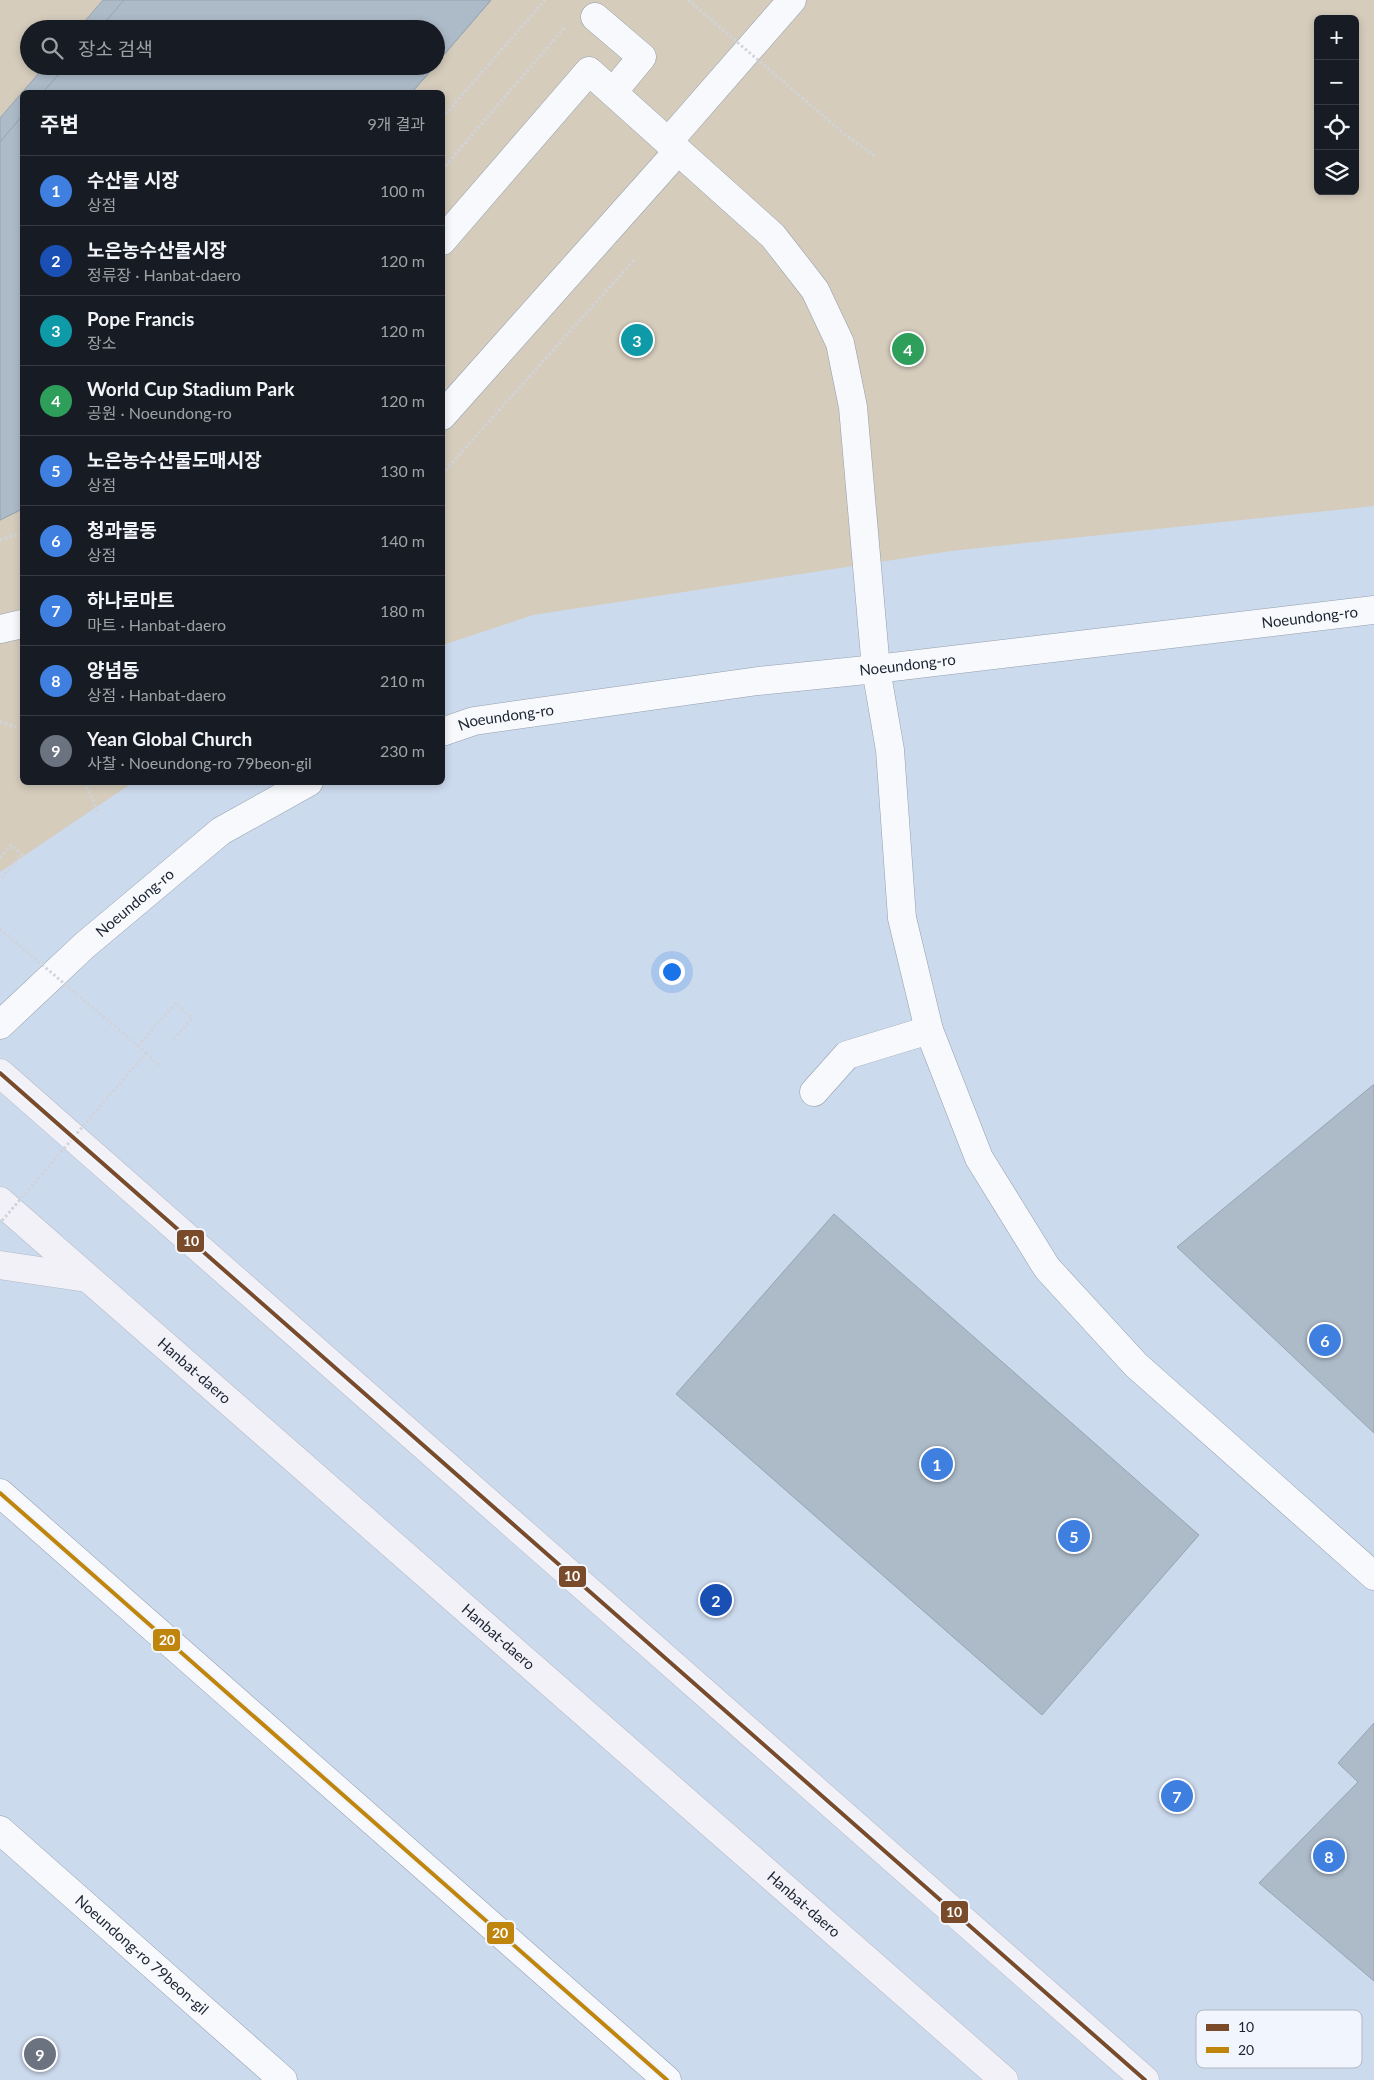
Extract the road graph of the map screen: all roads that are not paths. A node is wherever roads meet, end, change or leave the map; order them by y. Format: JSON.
{"nodes":[{"id":1,"x":792,"y":0,"type":"edge"},
{"id":2,"x":582,"y":19,"type":"road end"},
{"id":3,"x":612,"y":92,"type":"junction"},
{"id":4,"x":673,"y":146,"type":"junction"},
{"id":5,"x":445,"y":238,"type":"edge"},
{"id":6,"x":445,"y":412,"type":"edge"},
{"id":7,"x":1374,"y":610,"type":"edge"},
{"id":8,"x":20,"y":624,"type":"edge"},
{"id":9,"x":0,"y":629,"type":"edge"},
{"id":10,"x":876,"y":669,"type":"junction"},
{"id":11,"x":445,"y":731,"type":"edge"},
{"id":12,"x":304,"y":785,"type":"edge"},
{"id":13,"x":0,"y":1024,"type":"edge"},
{"id":14,"x":929,"y":1030,"type":"junction"},
{"id":15,"x":0,"y":1073,"type":"edge"},
{"id":16,"x":814,"y":1092,"type":"dead end"},
{"id":17,"x":0,"y":1201,"type":"edge"},
{"id":18,"x":0,"y":1265,"type":"edge"},
{"id":19,"x":87,"y":1278,"type":"junction"},
{"id":20,"x":0,"y":1493,"type":"edge"},
{"id":21,"x":1374,"y":1576,"type":"edge"},
{"id":22,"x":0,"y":1830,"type":"edge"},
{"id":23,"x":997,"y":2078,"type":"edge"},
{"id":24,"x":283,"y":2080,"type":"edge"},
{"id":25,"x":666,"y":2080,"type":"edge"},
{"id":26,"x":1145,"y":2080,"type":"edge"}],
"edges":[{"from":1,"to":4,"type":"street"},
{"from":2,"to":3,"type":"street"},
{"from":3,"to":4,"type":"street"},
{"from":3,"to":5,"type":"street"},
{"from":4,"to":6,"type":"street"},
{"from":4,"to":10,"type":"street"},
{"from":7,"to":10,"type":"street","name":"Noeundong-ro"},
{"from":8,"to":9,"type":"street"},
{"from":10,"to":11,"type":"street","name":"Noeundong-ro"},
{"from":10,"to":14,"type":"street"},
{"from":12,"to":13,"type":"street","name":"Noeundong-ro"},
{"from":14,"to":16,"type":"street"},
{"from":14,"to":21,"type":"street"},
{"from":15,"to":26,"type":"main road"},
{"from":17,"to":19,"type":"main road","name":"Hanbat-daero"},
{"from":18,"to":19,"type":"main road"},
{"from":19,"to":23,"type":"main road","name":"Hanbat-daero"},
{"from":20,"to":25,"type":"street"},
{"from":22,"to":24,"type":"street","name":"Noeundong-ro 79beon-gil"}]}
